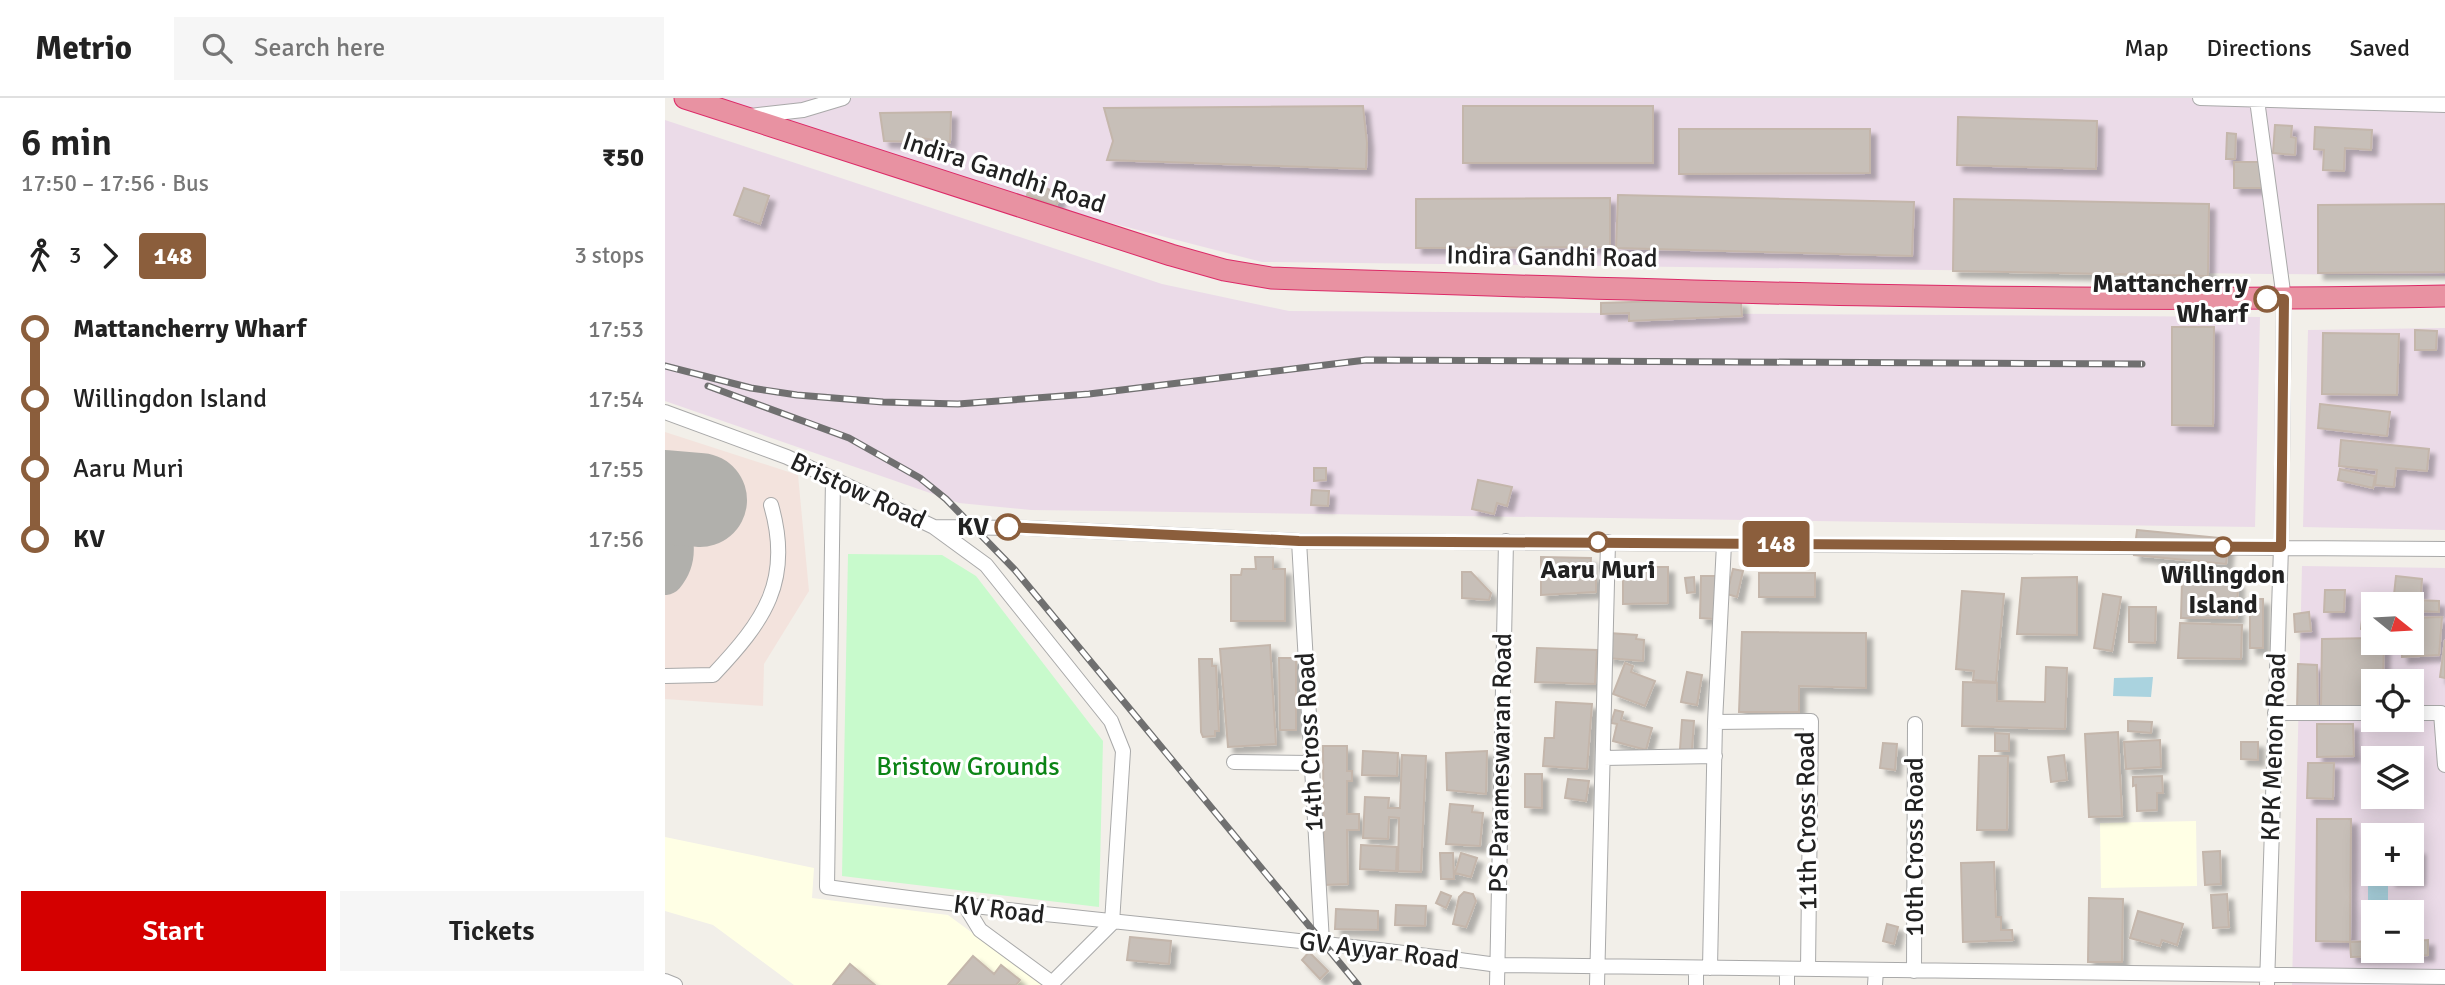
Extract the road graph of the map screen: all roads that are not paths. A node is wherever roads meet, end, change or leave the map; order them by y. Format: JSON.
{"nodes":[{"id":1,"x":685,"y":98,"type":"edge"},
{"id":2,"x":843,"y":98,"type":"edge"},
{"id":3,"x":2200,"y":98,"type":"edge"},
{"id":4,"x":2257,"y":100,"type":"junction"},
{"id":5,"x":2445,"y":105,"type":"edge"},
{"id":6,"x":741,"y":117,"type":"junction"},
{"id":7,"x":2445,"y":296,"type":"edge"},
{"id":8,"x":2284,"y":299,"type":"junction"},
{"id":9,"x":665,"y":412,"type":"edge"},
{"id":10,"x":834,"y":478,"type":"junction"},
{"id":11,"x":771,"y":505,"type":"dead end"},
{"id":12,"x":934,"y":527,"type":"junction"},
{"id":13,"x":1299,"y":541,"type":"junction"},
{"id":14,"x":1506,"y":541,"type":"junction"},
{"id":15,"x":1608,"y":542,"type":"junction"},
{"id":16,"x":1724,"y":544,"type":"junction"},
{"id":17,"x":2281,"y":547,"type":"junction"},
{"id":18,"x":2445,"y":549,"type":"edge"},
{"id":19,"x":665,"y":676,"type":"edge"},
{"id":20,"x":2443,"y":712,"type":"edge"},
{"id":21,"x":2275,"y":713,"type":"junction"},
{"id":22,"x":2361,"y":713,"type":"edge"},
{"id":23,"x":2424,"y":713,"type":"edge"},
{"id":24,"x":1715,"y":722,"type":"junction"},
{"id":25,"x":1915,"y":724,"type":"dead end"},
{"id":26,"x":1715,"y":757,"type":"junction"},
{"id":27,"x":1603,"y":758,"type":"junction"},
{"id":28,"x":1234,"y":762,"type":"dead end"},
{"id":29,"x":1311,"y":763,"type":"junction"},
{"id":30,"x":2445,"y":765,"type":"edge"},
{"id":31,"x":966,"y":907,"type":"junction"},
{"id":32,"x":1112,"y":923,"type":"junction"},
{"id":33,"x":1322,"y":942,"type":"junction"},
{"id":34,"x":1497,"y":965,"type":"junction"},
{"id":35,"x":1598,"y":967,"type":"junction"},
{"id":36,"x":1703,"y":968,"type":"junction"},
{"id":37,"x":1787,"y":969,"type":"junction"},
{"id":38,"x":1808,"y":969,"type":"junction"},
{"id":39,"x":1914,"y":971,"type":"junction"},
{"id":40,"x":2445,"y":977,"type":"edge"},
{"id":41,"x":1876,"y":978,"type":"edge"},
{"id":42,"x":2151,"y":979,"type":"edge"},
{"id":43,"x":2267,"y":980,"type":"edge"},
{"id":44,"x":665,"y":981,"type":"edge"},
{"id":45,"x":675,"y":985,"type":"edge"},
{"id":46,"x":1497,"y":985,"type":"edge"},
{"id":47,"x":1597,"y":985,"type":"edge"},
{"id":48,"x":1696,"y":985,"type":"edge"},
{"id":49,"x":1787,"y":985,"type":"edge"}],
"edges":[{"from":1,"to":6,"type":"highway","name":"Indira Gandhi Road"},
{"from":2,"to":6,"type":"street"},
{"from":3,"to":4,"type":"street"},
{"from":4,"to":5,"type":"street"},
{"from":4,"to":8,"type":"street","name":"KPK Menon Road"},
{"from":6,"to":8,"type":"highway","name":"Indira Gandhi Road"},
{"from":7,"to":8,"type":"highway","name":"Indira Gandhi Road"},
{"from":8,"to":17,"type":"street","name":"KPK Menon Road"},
{"from":9,"to":10,"type":"street","name":"Bristow Road"},
{"from":10,"to":12,"type":"street","name":"Bristow Road"},
{"from":10,"to":31,"type":"street","name":"KV Road"},
{"from":11,"to":19,"type":"street"},
{"from":12,"to":13,"type":"street","name":"Bristow Road"},
{"from":12,"to":32,"type":"street"},
{"from":13,"to":14,"type":"street","name":"Bristow Road"},
{"from":13,"to":29,"type":"street","name":"14th Cross Road"},
{"from":14,"to":15,"type":"street","name":"Bristow Road"},
{"from":14,"to":34,"type":"street","name":"PS Parameswaran Road"},
{"from":15,"to":16,"type":"street","name":"Bristow Road"},
{"from":15,"to":27,"type":"street"},
{"from":16,"to":17,"type":"street","name":"Bristow Road"},
{"from":16,"to":24,"type":"street"},
{"from":17,"to":18,"type":"street","name":"Bristow Road"},
{"from":17,"to":21,"type":"street","name":"KPK Menon Road"},
{"from":20,"to":23,"type":"street"},
{"from":20,"to":30,"type":"street"},
{"from":21,"to":22,"type":"street"},
{"from":21,"to":43,"type":"street","name":"KPK Menon Road"},
{"from":24,"to":26,"type":"street"},
{"from":24,"to":38,"type":"street","name":"11th Cross Road"},
{"from":25,"to":39,"type":"street","name":"10th Cross Road"},
{"from":26,"to":27,"type":"street"},
{"from":26,"to":36,"type":"street"},
{"from":27,"to":35,"type":"street"},
{"from":28,"to":29,"type":"street"},
{"from":29,"to":33,"type":"street","name":"14th Cross Road"},
{"from":31,"to":32,"type":"street","name":"KV Road"},
{"from":31,"to":32,"type":"street"},
{"from":32,"to":33,"type":"street","name":"GV Ayyar Road"},
{"from":33,"to":34,"type":"street","name":"GV Ayyar Road"},
{"from":34,"to":35,"type":"street","name":"GV Ayyar Road"},
{"from":34,"to":46,"type":"street","name":"PS Parameswaran Road"},
{"from":35,"to":36,"type":"street","name":"GV Ayyar Road"},
{"from":35,"to":47,"type":"street"},
{"from":36,"to":37,"type":"street","name":"GV Ayyar Road"},
{"from":36,"to":48,"type":"street"},
{"from":37,"to":38,"type":"street","name":"GV Ayyar Road"},
{"from":37,"to":49,"type":"street"},
{"from":38,"to":41,"type":"street","name":"GV Ayyar Road"},
{"from":39,"to":41,"type":"street","name":"GV Ayyar Road"},
{"from":39,"to":42,"type":"street","name":"GV Ayyar Road"},
{"from":40,"to":43,"type":"street","name":"GV Ayyar Road"},
{"from":42,"to":43,"type":"street","name":"GV Ayyar Road"},
{"from":44,"to":45,"type":"street"}]}
